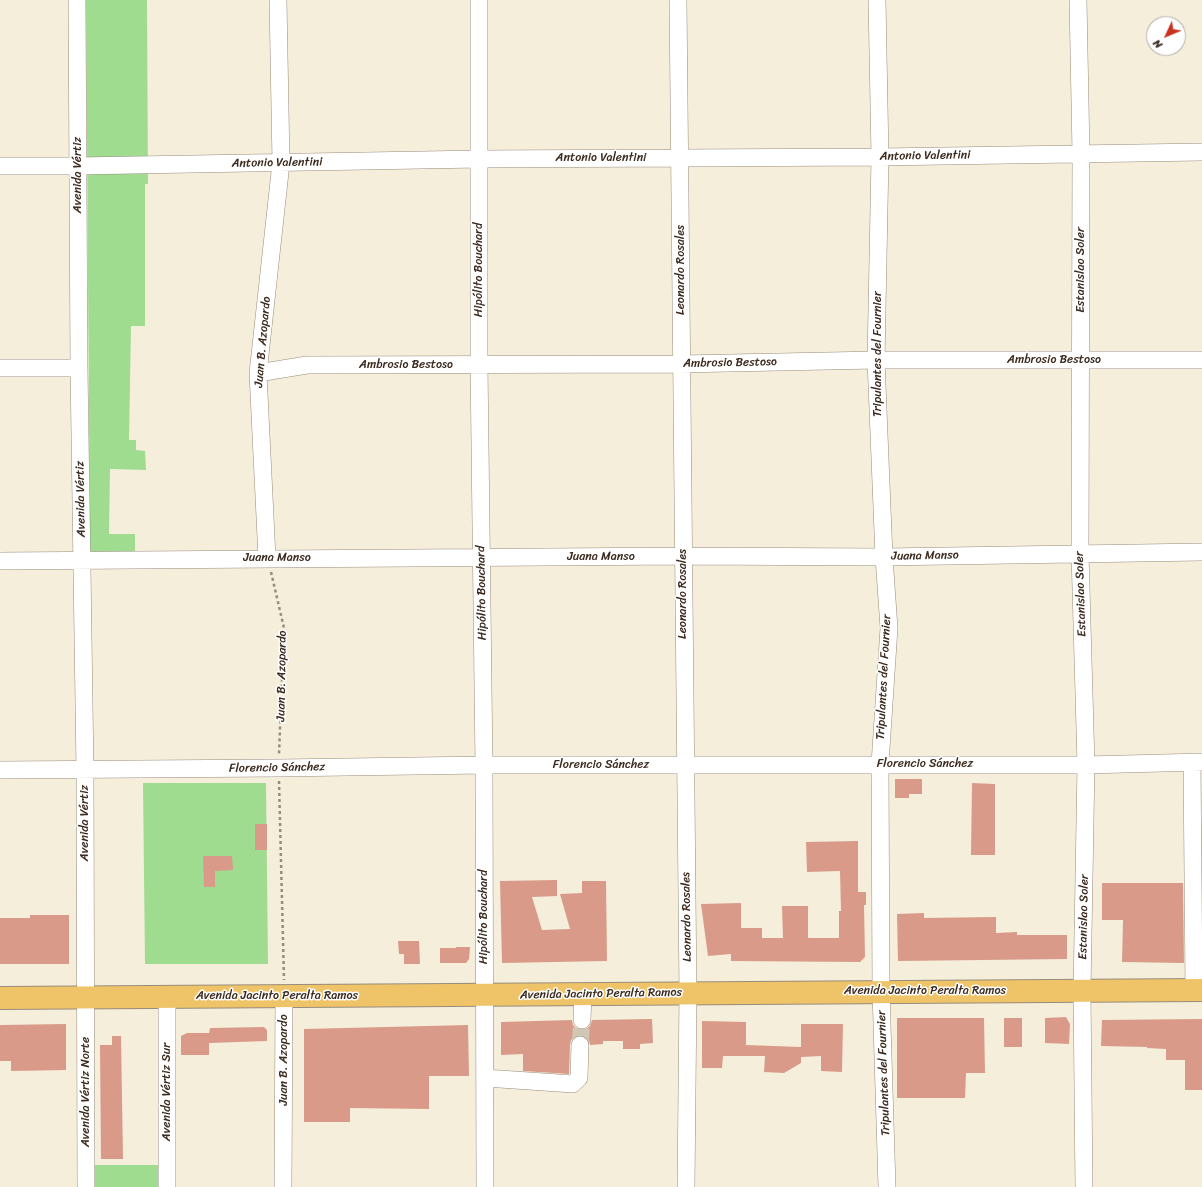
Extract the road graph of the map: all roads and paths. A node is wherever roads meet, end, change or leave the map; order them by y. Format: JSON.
{"nodes":[{"id":1,"x":77,"y":0,"type":"edge"},
{"id":2,"x":278,"y":0,"type":"edge"},
{"id":3,"x":479,"y":0,"type":"edge"},
{"id":4,"x":678,"y":0,"type":"edge"},
{"id":5,"x":877,"y":0,"type":"edge"},
{"id":6,"x":1078,"y":0,"type":"edge"},
{"id":7,"x":1202,"y":152,"type":"edge"},
{"id":8,"x":1081,"y":153,"type":"junction"},
{"id":9,"x":680,"y":158,"type":"junction"},
{"id":10,"x":880,"y":158,"type":"junction"},
{"id":11,"x":479,"y":159,"type":"junction"},
{"id":12,"x":281,"y":163,"type":"junction"},
{"id":13,"x":0,"y":166,"type":"edge"},
{"id":14,"x":78,"y":166,"type":"junction"},
{"id":15,"x":876,"y":360,"type":"junction"},
{"id":16,"x":1202,"y":360,"type":"edge"},
{"id":17,"x":1080,"y":361,"type":"junction"},
{"id":18,"x":682,"y":364,"type":"junction"},
{"id":19,"x":479,"y":365,"type":"junction"},
{"id":20,"x":0,"y":368,"type":"edge"},
{"id":21,"x":79,"y":368,"type":"junction"},
{"id":22,"x":258,"y":373,"type":"junction"},
{"id":23,"x":1202,"y":552,"type":"edge"},
{"id":24,"x":1080,"y":553,"type":"junction"},
{"id":25,"x":683,"y":556,"type":"junction"},
{"id":26,"x":482,"y":557,"type":"junction"},
{"id":27,"x":884,"y":557,"type":"junction"},
{"id":28,"x":267,"y":558,"type":"junction"},
{"id":29,"x":82,"y":560,"type":"junction"},
{"id":30,"x":0,"y":561,"type":"edge"},
{"id":31,"x":1197,"y":762,"type":"edge"},
{"id":32,"x":880,"y":764,"type":"junction"},
{"id":33,"x":1086,"y":764,"type":"junction"},
{"id":34,"x":484,"y":765,"type":"junction"},
{"id":35,"x":685,"y":766,"type":"junction"},
{"id":36,"x":279,"y":768,"type":"junction"},
{"id":37,"x":0,"y":770,"type":"edge"},
{"id":38,"x":85,"y":770,"type":"junction"},
{"id":39,"x":1198,"y":990,"type":"edge"},
{"id":40,"x":882,"y":991,"type":"junction"},
{"id":41,"x":1082,"y":991,"type":"junction"},
{"id":42,"x":688,"y":993,"type":"junction"},
{"id":43,"x":583,"y":994,"type":"junction"},
{"id":44,"x":484,"y":995,"type":"junction"},
{"id":45,"x":284,"y":996,"type":"junction"},
{"id":46,"x":167,"y":997,"type":"junction"},
{"id":47,"x":0,"y":998,"type":"edge"},
{"id":48,"x":85,"y":998,"type":"junction"},
{"id":49,"x":582,"y":1020,"type":"tunnel mouth"},
{"id":50,"x":580,"y":1045,"type":"tunnel mouth"},
{"id":51,"x":485,"y":1078,"type":"junction"},
{"id":52,"x":86,"y":1187,"type":"edge"},
{"id":53,"x":167,"y":1187,"type":"edge"},
{"id":54,"x":282,"y":1187,"type":"edge"},
{"id":55,"x":485,"y":1187,"type":"edge"},
{"id":56,"x":686,"y":1187,"type":"edge"},
{"id":57,"x":887,"y":1187,"type":"edge"},
{"id":58,"x":1084,"y":1187,"type":"edge"}],
"edges":[{"from":1,"to":14,"type":"street","name":"Avenida Vértiz"},
{"from":2,"to":12,"type":"street","name":"Juan B. Azopardo"},
{"from":3,"to":11,"type":"street","name":"Hipólito Bouchard"},
{"from":4,"to":9,"type":"street","name":"Leonardo Rosales"},
{"from":5,"to":10,"type":"street","name":"Tripulantes del Fournier"},
{"from":6,"to":8,"type":"street","name":"Estanislao Soler"},
{"from":7,"to":8,"type":"street","name":"Antonio Valentini"},
{"from":8,"to":10,"type":"street","name":"Antonio Valentini"},
{"from":8,"to":17,"type":"street","name":"Estanislao Soler"},
{"from":9,"to":10,"type":"street","name":"Antonio Valentini"},
{"from":9,"to":11,"type":"street","name":"Antonio Valentini"},
{"from":9,"to":18,"type":"street","name":"Leonardo Rosales"},
{"from":10,"to":15,"type":"street","name":"Tripulantes del Fournier"},
{"from":11,"to":12,"type":"street","name":"Antonio Valentini"},
{"from":11,"to":19,"type":"street","name":"Hipólito Bouchard"},
{"from":12,"to":14,"type":"street","name":"Antonio Valentini"},
{"from":12,"to":22,"type":"street","name":"Juan B. Azopardo"},
{"from":13,"to":14,"type":"street","name":"Antonio Valentini"},
{"from":14,"to":21,"type":"street","name":"Avenida Vértiz"},
{"from":15,"to":17,"type":"street","name":"Ambrosio Bestoso"},
{"from":15,"to":18,"type":"street","name":"Ambrosio Bestoso"},
{"from":15,"to":27,"type":"street","name":"Tripulantes del Fournier"},
{"from":16,"to":17,"type":"street","name":"Ambrosio Bestoso"},
{"from":17,"to":24,"type":"street","name":"Estanislao Soler"},
{"from":18,"to":19,"type":"street","name":"Ambrosio Bestoso"},
{"from":18,"to":25,"type":"street","name":"Leonardo Rosales"},
{"from":19,"to":22,"type":"street","name":"Ambrosio Bestoso"},
{"from":19,"to":26,"type":"street","name":"Hipólito Bouchard"},
{"from":20,"to":21,"type":"street"},
{"from":21,"to":29,"type":"street","name":"Avenida Vértiz"},
{"from":22,"to":28,"type":"street","name":"Juan B. Azopardo"},
{"from":23,"to":24,"type":"street","name":"Juana Manso"},
{"from":24,"to":27,"type":"street","name":"Juana Manso"},
{"from":24,"to":33,"type":"street","name":"Estanislao Soler"},
{"from":25,"to":26,"type":"street","name":"Juana Manso"},
{"from":25,"to":27,"type":"street","name":"Juana Manso"},
{"from":25,"to":35,"type":"street","name":"Leonardo Rosales"},
{"from":26,"to":28,"type":"street","name":"Juana Manso"},
{"from":26,"to":34,"type":"street","name":"Hipólito Bouchard"},
{"from":27,"to":32,"type":"street","name":"Tripulantes del Fournier"},
{"from":28,"to":29,"type":"street","name":"Juana Manso"},
{"from":28,"to":36,"type":"path","name":"Juan B. Azopardo"},
{"from":29,"to":30,"type":"street","name":"Juana Manso"},
{"from":29,"to":38,"type":"street","name":"Avenida Vértiz"},
{"from":31,"to":33,"type":"street","name":"Florencio Sánchez"},
{"from":31,"to":39,"type":"street"},
{"from":32,"to":33,"type":"street","name":"Florencio Sánchez"},
{"from":32,"to":35,"type":"street","name":"Florencio Sánchez"},
{"from":32,"to":40,"type":"street","name":"Tripulantes del Fournier"},
{"from":33,"to":41,"type":"street","name":"Estanislao Soler"},
{"from":34,"to":35,"type":"street","name":"Florencio Sánchez"},
{"from":34,"to":36,"type":"street","name":"Florencio Sánchez"},
{"from":34,"to":44,"type":"street","name":"Hipólito Bouchard"},
{"from":35,"to":42,"type":"street","name":"Leonardo Rosales"},
{"from":36,"to":38,"type":"street","name":"Florencio Sánchez"},
{"from":36,"to":45,"type":"path","name":"Juan B. Azopardo"},
{"from":37,"to":38,"type":"street","name":"Florencio Sánchez"},
{"from":38,"to":48,"type":"street","name":"Avenida Vértiz"},
{"from":39,"to":41,"type":"main road","name":"Avenida Jacinto Peralta Ramos"},
{"from":40,"to":41,"type":"main road","name":"Avenida Jacinto Peralta Ramos"},
{"from":40,"to":42,"type":"main road","name":"Avenida Jacinto Peralta Ramos"},
{"from":40,"to":57,"type":"street","name":"Tripulantes del Fournier"},
{"from":41,"to":58,"type":"street","name":"Estanislao Soler"},
{"from":42,"to":43,"type":"main road","name":"Avenida Jacinto Peralta Ramos"},
{"from":42,"to":56,"type":"street","name":"Leonardo Rosales"},
{"from":43,"to":44,"type":"main road","name":"Avenida Jacinto Peralta Ramos"},
{"from":43,"to":49,"type":"street"},
{"from":44,"to":45,"type":"main road","name":"Avenida Jacinto Peralta Ramos"},
{"from":44,"to":51,"type":"street","name":"Hipólito Bouchard"},
{"from":45,"to":46,"type":"main road","name":"Avenida Jacinto Peralta Ramos"},
{"from":45,"to":54,"type":"street","name":"Juan B. Azopardo"},
{"from":46,"to":48,"type":"main road","name":"Avenida Jacinto Peralta Ramos"},
{"from":46,"to":53,"type":"street","name":"Avenida Vértiz Sur"},
{"from":47,"to":48,"type":"main road","name":"Avenida Jacinto Peralta Ramos"},
{"from":48,"to":52,"type":"street","name":"Avenida Vértiz Norte"},
{"from":50,"to":51,"type":"street"},
{"from":51,"to":55,"type":"street","name":"Hipólito Bouchard"}]}
